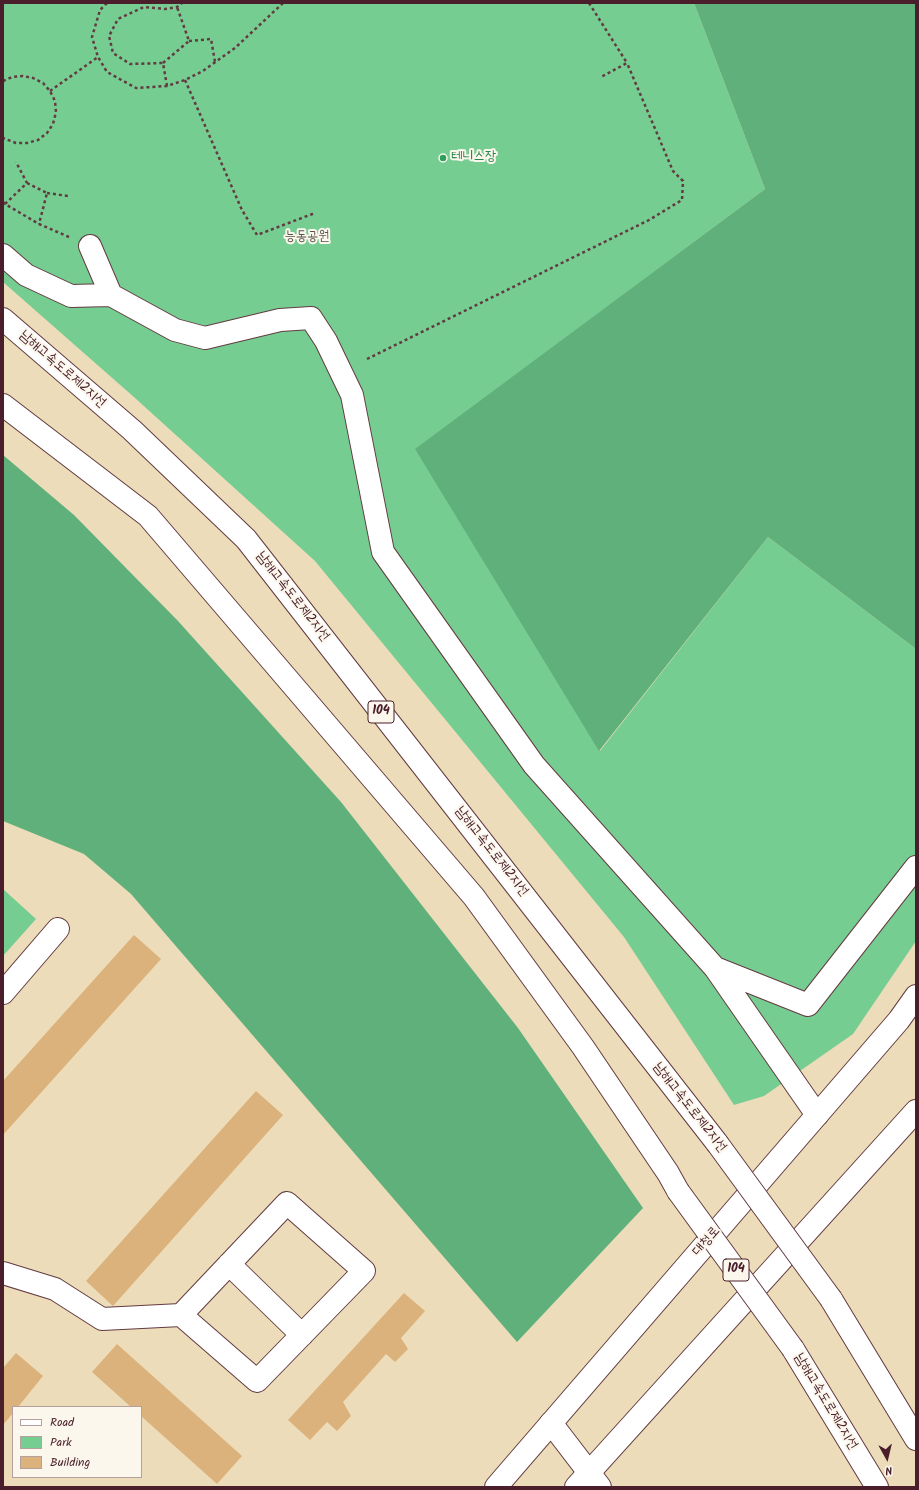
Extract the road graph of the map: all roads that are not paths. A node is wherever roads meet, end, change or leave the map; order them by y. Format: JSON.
{"nodes":[{"id":1,"x":90,"y":246,"type":"road end"},
{"id":2,"x":3,"y":255,"type":"edge"},
{"id":3,"x":111,"y":295,"type":"junction"},
{"id":4,"x":3,"y":319,"type":"edge"},
{"id":5,"x":3,"y":404,"type":"edge"},
{"id":6,"x":916,"y":867,"type":"edge"},
{"id":7,"x":58,"y":930,"type":"dead end"},
{"id":8,"x":715,"y":968,"type":"junction"},
{"id":9,"x":3,"y":993,"type":"edge"},
{"id":10,"x":916,"y":996,"type":"edge"},
{"id":11,"x":916,"y":1111,"type":"edge"},
{"id":12,"x":817,"y":1114,"type":"junction"},
{"id":13,"x":229,"y":1264,"type":"junction"},
{"id":14,"x":3,"y":1273,"type":"edge"},
{"id":15,"x":181,"y":1315,"type":"junction"},
{"id":16,"x":302,"y":1335,"type":"junction"},
{"id":17,"x":551,"y":1423,"type":"junction"},
{"id":18,"x":916,"y":1439,"type":"edge"},
{"id":19,"x":589,"y":1482,"type":"edge"},
{"id":20,"x":496,"y":1487,"type":"edge"},
{"id":21,"x":877,"y":1487,"type":"edge"}],
"edges":[{"from":1,"to":3,"type":"main road"},
{"from":2,"to":3,"type":"main road"},
{"from":3,"to":8,"type":"main road"},
{"from":4,"to":18,"type":"main road","name":"남해고속도로제2지선","number":"104","bridge":true},
{"from":5,"to":21,"type":"main road","name":"남해고속도로제2지선","number":"104","bridge":true},
{"from":6,"to":8,"type":"main road"},
{"from":7,"to":9,"type":"main road"},
{"from":8,"to":12,"type":"main road"},
{"from":10,"to":12,"type":"main road","name":"대청로"},
{"from":11,"to":19,"type":"main road"},
{"from":12,"to":17,"type":"main road","name":"대청로"},
{"from":13,"to":15,"type":"main road"},
{"from":13,"to":16,"type":"main road"},
{"from":13,"to":16,"type":"main road"},
{"from":14,"to":15,"type":"main road"},
{"from":15,"to":16,"type":"main road"},
{"from":17,"to":19,"type":"main road"},
{"from":17,"to":20,"type":"main road","name":"대청로"}]}
